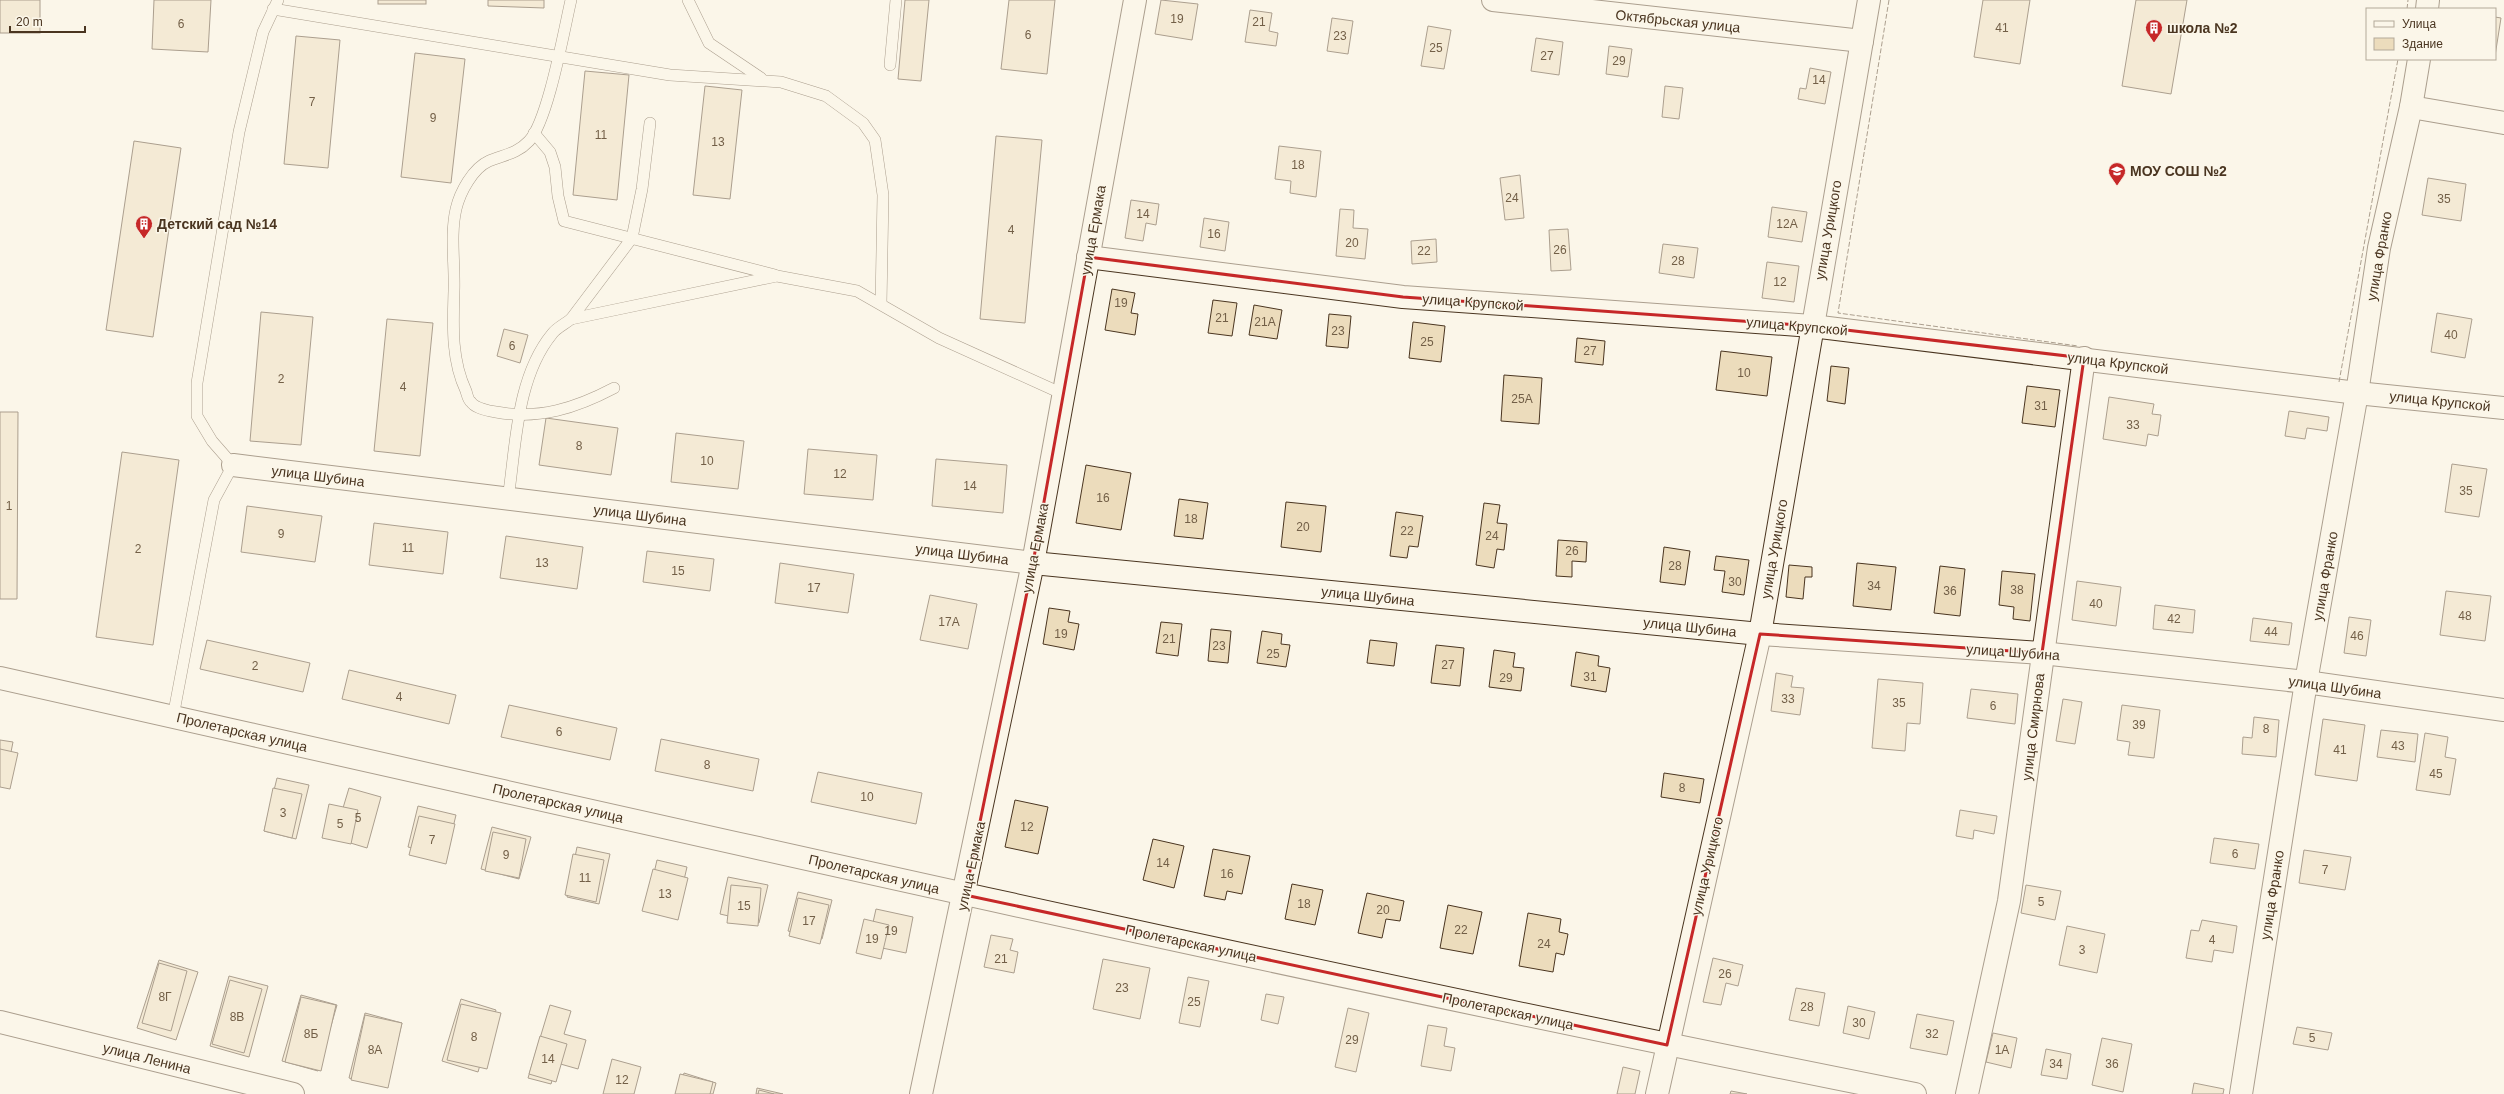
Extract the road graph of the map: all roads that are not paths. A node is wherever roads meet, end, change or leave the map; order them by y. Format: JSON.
{"nodes":[{"id":1,"x":571,"y":0,"type":"edge"},
{"id":2,"x":688,"y":0,"type":"edge"},
{"id":3,"x":896,"y":0,"type":"edge"},
{"id":4,"x":1136,"y":0,"type":"edge"},
{"id":5,"x":1494,"y":0,"type":"edge"},
{"id":6,"x":1869,"y":0,"type":"edge"},
{"id":7,"x":275,"y":5,"type":"edge"},
{"id":8,"x":1862,"y":41,"type":"junction"},
{"id":9,"x":558,"y":56,"type":"junction"},
{"id":10,"x":2419,"y":60,"type":"edge"},
{"id":11,"x":890,"y":65,"type":"dead end"},
{"id":12,"x":763,"y":80,"type":"junction"},
{"id":13,"x":2411,"y":107,"type":"junction"},
{"id":14,"x":2504,"y":122,"type":"edge"},
{"id":15,"x":650,"y":123,"type":"dead end"},
{"id":16,"x":534,"y":133,"type":"junction"},
{"id":17,"x":632,"y":238,"type":"junction"},
{"id":18,"x":1088,"y":257,"type":"junction"},
{"id":19,"x":777,"y":276,"type":"junction"},
{"id":20,"x":881,"y":304,"type":"junction"},
{"id":21,"x":571,"y":319,"type":"junction"},
{"id":22,"x":1812,"y":326,"type":"junction"},
{"id":23,"x":2084,"y":358,"type":"junction"},
{"id":24,"x":614,"y":388,"type":"dead end"},
{"id":25,"x":2357,"y":393,"type":"junction"},
{"id":26,"x":1063,"y":394,"type":"junction"},
{"id":27,"x":2504,"y":408,"type":"edge"},
{"id":28,"x":521,"y":415,"type":"junction"},
{"id":29,"x":233,"y":465,"type":"junction"},
{"id":30,"x":508,"y":499,"type":"junction"},
{"id":31,"x":1033,"y":563,"type":"junction"},
{"id":32,"x":1760,"y":634,"type":"junction"},
{"id":33,"x":2042,"y":653,"type":"junction"},
{"id":34,"x":0,"y":678,"type":"edge"},
{"id":35,"x":2306,"y":682,"type":"junction"},
{"id":36,"x":2504,"y":710,"type":"edge"},
{"id":37,"x":172,"y":717,"type":"junction"},
{"id":38,"x":965,"y":895,"type":"junction"},
{"id":39,"x":0,"y":1022,"type":"edge"},
{"id":40,"x":1667,"y":1045,"type":"junction"},
{"id":41,"x":293,"y":1094,"type":"edge"},
{"id":42,"x":922,"y":1094,"type":"edge"},
{"id":43,"x":1657,"y":1094,"type":"edge"},
{"id":44,"x":1915,"y":1094,"type":"edge"},
{"id":45,"x":1967,"y":1094,"type":"edge"},
{"id":46,"x":2241,"y":1094,"type":"edge"}],
"edges":[{"from":1,"to":9,"type":"lane"},
{"from":2,"to":12,"type":"lane"},
{"from":3,"to":11,"type":"lane"},
{"from":4,"to":18,"type":"street","name":"улица Ермака"},
{"from":5,"to":8,"type":"street","name":"Октябрьская улица"},
{"from":6,"to":8,"type":"street","name":"улица Урицкого"},
{"from":7,"to":9,"type":"lane"},
{"from":7,"to":29,"type":"lane"},
{"from":8,"to":22,"type":"street","name":"улица Урицкого"},
{"from":9,"to":12,"type":"lane"},
{"from":9,"to":16,"type":"lane"},
{"from":10,"to":13,"type":"street","name":"улица Франко"},
{"from":12,"to":20,"type":"lane"},
{"from":13,"to":14,"type":"street"},
{"from":13,"to":25,"type":"street","name":"улица Франко"},
{"from":15,"to":17,"type":"lane"},
{"from":16,"to":17,"type":"lane"},
{"from":16,"to":28,"type":"lane"},
{"from":17,"to":19,"type":"lane"},
{"from":17,"to":21,"type":"lane"},
{"from":18,"to":22,"type":"street","name":"улица Крупской"},
{"from":18,"to":26,"type":"street","name":"улица Ермака"},
{"from":19,"to":20,"type":"lane"},
{"from":19,"to":21,"type":"lane"},
{"from":20,"to":26,"type":"lane"},
{"from":21,"to":28,"type":"lane"},
{"from":22,"to":23,"type":"street","name":"улица Крупской"},
{"from":22,"to":32,"type":"street","name":"улица Урицкого"},
{"from":23,"to":25,"type":"street","name":"улица Крупской"},
{"from":23,"to":33,"type":"street","name":"улица Смирнова"},
{"from":24,"to":28,"type":"lane"},
{"from":25,"to":27,"type":"street","name":"улица Крупской"},
{"from":25,"to":35,"type":"street","name":"улица Франко"},
{"from":26,"to":31,"type":"street","name":"улица Ермака"},
{"from":28,"to":30,"type":"lane"},
{"from":29,"to":30,"type":"street","name":"улица Шубина"},
{"from":29,"to":37,"type":"lane"},
{"from":30,"to":31,"type":"street","name":"улица Шубина"},
{"from":31,"to":32,"type":"street","name":"улица Шубина"},
{"from":31,"to":38,"type":"street","name":"улица Ермака"},
{"from":32,"to":33,"type":"street","name":"улица Шубина"},
{"from":32,"to":40,"type":"street","name":"улица Урицкого"},
{"from":33,"to":35,"type":"street","name":"улица Шубина"},
{"from":33,"to":45,"type":"street","name":"улица Смирнова"},
{"from":34,"to":37,"type":"street","name":"Пролетарская улица"},
{"from":35,"to":36,"type":"street","name":"улица Шубина"},
{"from":35,"to":46,"type":"street","name":"улица Франко"},
{"from":37,"to":38,"type":"street","name":"Пролетарская улица"},
{"from":38,"to":40,"type":"street","name":"Пролетарская улица"},
{"from":38,"to":42,"type":"street","name":"улица Ермака"},
{"from":39,"to":41,"type":"street","name":"улица Ленина"},
{"from":40,"to":43,"type":"street","name":"улица Урицкого"},
{"from":40,"to":44,"type":"street","name":"Пролетарская улица"}]}
